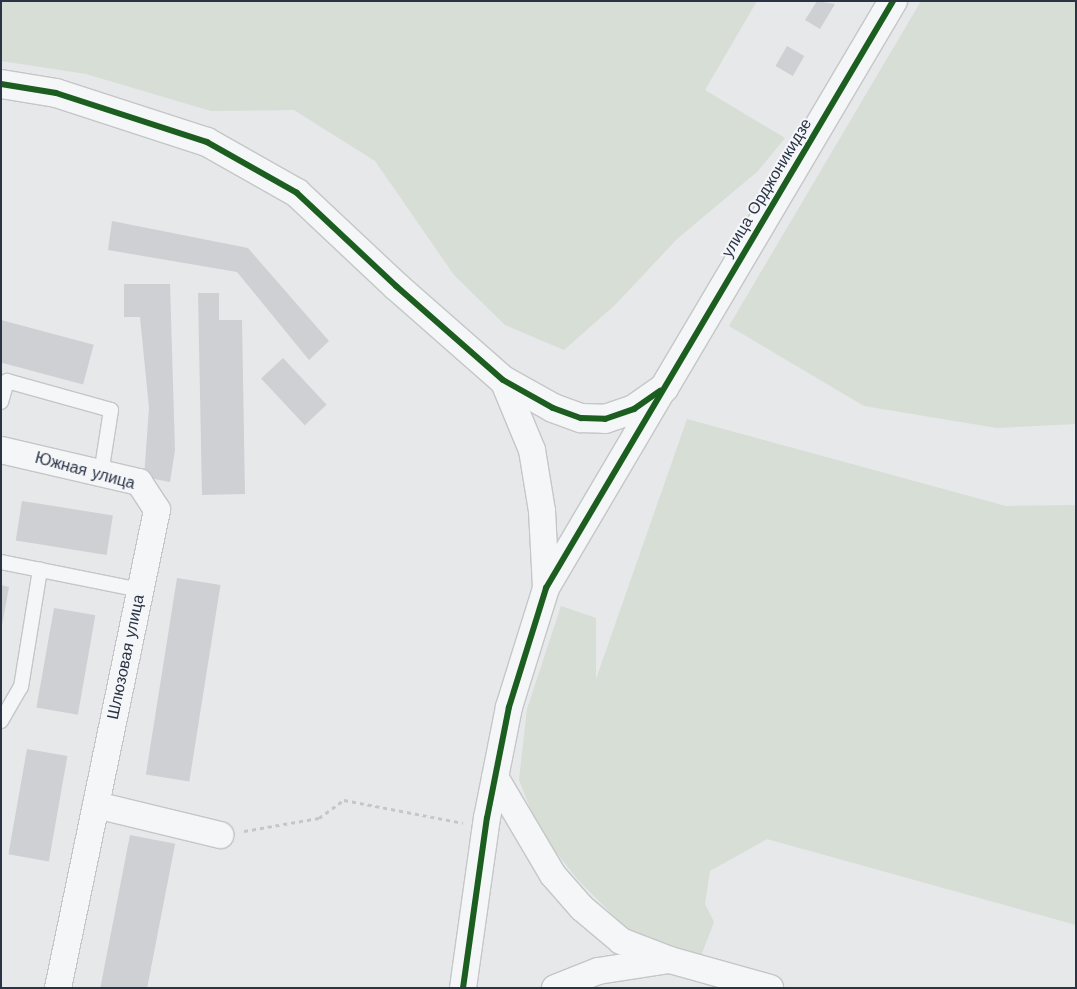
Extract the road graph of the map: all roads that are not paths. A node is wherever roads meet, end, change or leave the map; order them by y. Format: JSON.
{"nodes":[{"id":1,"x":893,"y":1,"type":"edge"},
{"id":2,"x":1,"y":84,"type":"edge"},
{"id":3,"x":503,"y":380,"type":"junction"},
{"id":4,"x":664,"y":388,"type":"junction"},
{"id":5,"x":1,"y":402,"type":"edge"},
{"id":6,"x":1,"y":450,"type":"edge"},
{"id":7,"x":101,"y":474,"type":"junction"},
{"id":8,"x":157,"y":510,"type":"joint"},
{"id":9,"x":1,"y":562,"type":"edge"},
{"id":10,"x":40,"y":570,"type":"junction"},
{"id":11,"x":546,"y":588,"type":"junction"},
{"id":12,"x":140,"y":590,"type":"junction"},
{"id":13,"x":1,"y":721,"type":"edge"},
{"id":14,"x":495,"y":777,"type":"junction"},
{"id":15,"x":96,"y":805,"type":"junction"},
{"id":16,"x":220,"y":834,"type":"road end"},
{"id":17,"x":670,"y":960,"type":"junction"},
{"id":18,"x":58,"y":988,"type":"edge"},
{"id":19,"x":462,"y":988,"type":"edge"},
{"id":20,"x":555,"y":988,"type":"edge"},
{"id":21,"x":770,"y":988,"type":"edge"}],
"edges":[{"from":1,"to":4,"type":"street","name":"улица Орджоникидзе"},
{"from":2,"to":3,"type":"street"},
{"from":3,"to":4,"type":"street"},
{"from":3,"to":11,"type":"street"},
{"from":4,"to":11,"type":"street"},
{"from":5,"to":7,"type":"lane"},
{"from":6,"to":7,"type":"street","name":"Южная улица"},
{"from":7,"to":8,"type":"street","name":"Южная улица"},
{"from":8,"to":12,"type":"street","name":"Шлюзовая улица"},
{"from":9,"to":10,"type":"lane"},
{"from":10,"to":12,"type":"lane"},
{"from":10,"to":13,"type":"lane"},
{"from":11,"to":14,"type":"street"},
{"from":12,"to":15,"type":"street","name":"Шлюзовая улица"},
{"from":14,"to":17,"type":"street"},
{"from":14,"to":19,"type":"street"},
{"from":15,"to":16,"type":"street"},
{"from":15,"to":18,"type":"street","name":"Шлюзовая улица"},
{"from":17,"to":20,"type":"street"},
{"from":17,"to":21,"type":"street"}]}
